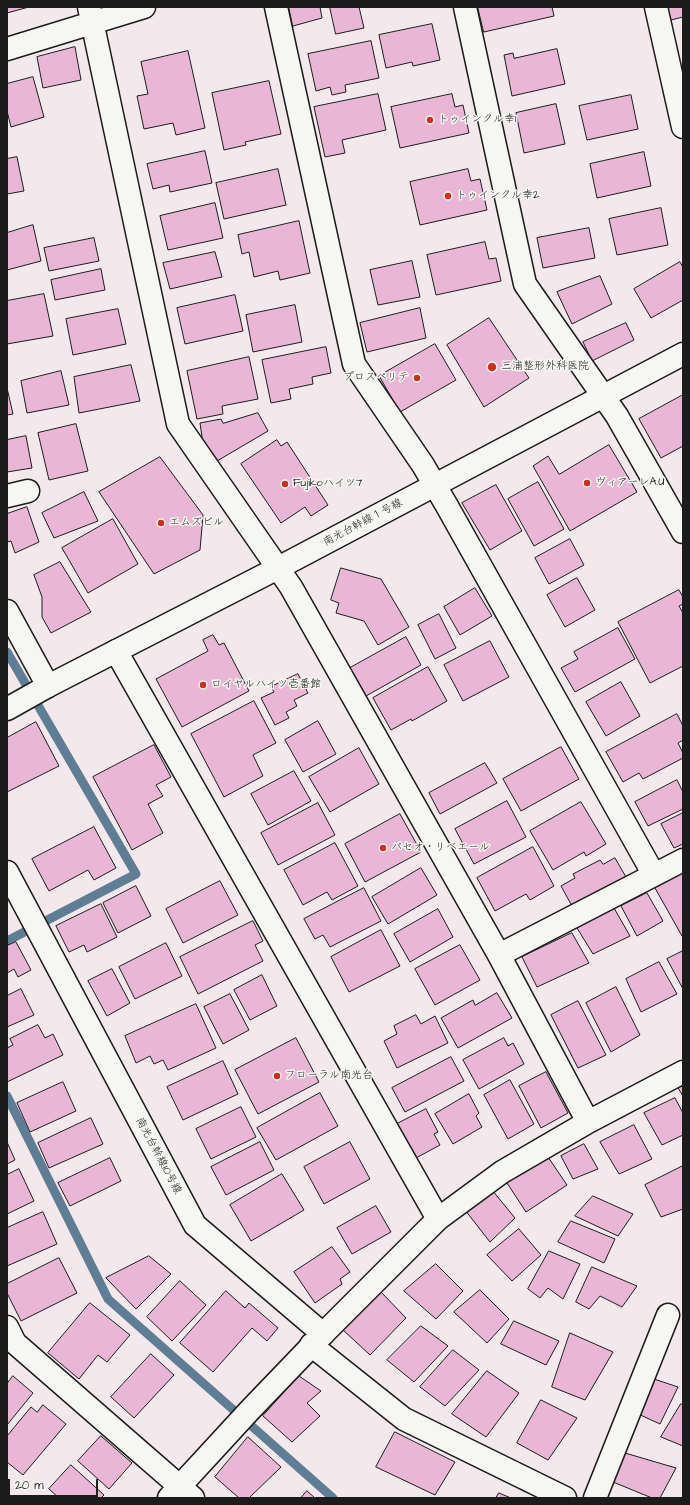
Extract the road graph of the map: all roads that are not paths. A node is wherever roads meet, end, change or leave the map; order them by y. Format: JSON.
{"nodes":[{"id":1,"x":144,"y":7,"type":"edge"},
{"id":2,"x":276,"y":7,"type":"edge"},
{"id":3,"x":464,"y":7,"type":"edge"},
{"id":4,"x":656,"y":7,"type":"edge"},
{"id":5,"x":91,"y":15,"type":"edge"},
{"id":6,"x":7,"y":50,"type":"edge"},
{"id":7,"x":683,"y":127,"type":"edge"},
{"id":8,"x":683,"y":354,"type":"edge"},
{"id":9,"x":603,"y":396,"type":"junction"},
{"id":10,"x":435,"y":485,"type":"junction"},
{"id":11,"x":683,"y":532,"type":"edge"},
{"id":12,"x":278,"y":568,"type":"junction"},
{"id":13,"x":7,"y":611,"type":"edge"},
{"id":14,"x":116,"y":651,"type":"junction"},
{"id":15,"x":30,"y":696,"type":"edge"},
{"id":16,"x":683,"y":860,"type":"edge"},
{"id":17,"x":7,"y":872,"type":"edge"},
{"id":18,"x":654,"y":875,"type":"junction"},
{"id":19,"x":499,"y":955,"type":"junction"},
{"id":20,"x":683,"y":1072,"type":"edge"},
{"id":21,"x":588,"y":1122,"type":"junction"},
{"id":22,"x":438,"y":1219,"type":"junction"},
{"id":23,"x":668,"y":1315,"type":"dead end"},
{"id":24,"x":7,"y":1327,"type":"edge"},
{"id":25,"x":317,"y":1339,"type":"junction"},
{"id":26,"x":181,"y":1494,"type":"edge"},
{"id":27,"x":565,"y":1498,"type":"edge"},
{"id":28,"x":595,"y":1498,"type":"edge"}],
"edges":[{"from":1,"to":5,"type":"street"},
{"from":2,"to":10,"type":"street"},
{"from":3,"to":9,"type":"street"},
{"from":4,"to":7,"type":"street"},
{"from":5,"to":6,"type":"street"},
{"from":5,"to":12,"type":"street"},
{"from":8,"to":9,"type":"street","name":"南光台幹線１号線"},
{"from":9,"to":10,"type":"street","name":"南光台幹線１号線"},
{"from":9,"to":11,"type":"street"},
{"from":10,"to":12,"type":"street","name":"南光台幹線１号線"},
{"from":10,"to":18,"type":"street"},
{"from":12,"to":14,"type":"street","name":"南光台幹線１号線"},
{"from":12,"to":19,"type":"street"},
{"from":13,"to":15,"type":"street"},
{"from":14,"to":15,"type":"street","name":"南光台幹線１号線"},
{"from":14,"to":22,"type":"street"},
{"from":16,"to":18,"type":"street"},
{"from":17,"to":25,"type":"street","name":"南光台幹線10号線"},
{"from":18,"to":19,"type":"street"},
{"from":19,"to":21,"type":"street"},
{"from":20,"to":21,"type":"street"},
{"from":21,"to":22,"type":"street"},
{"from":22,"to":25,"type":"street"},
{"from":23,"to":28,"type":"street"},
{"from":24,"to":26,"type":"street"},
{"from":25,"to":26,"type":"street"},
{"from":25,"to":27,"type":"street","name":"南光台幹線10号線"}]}
